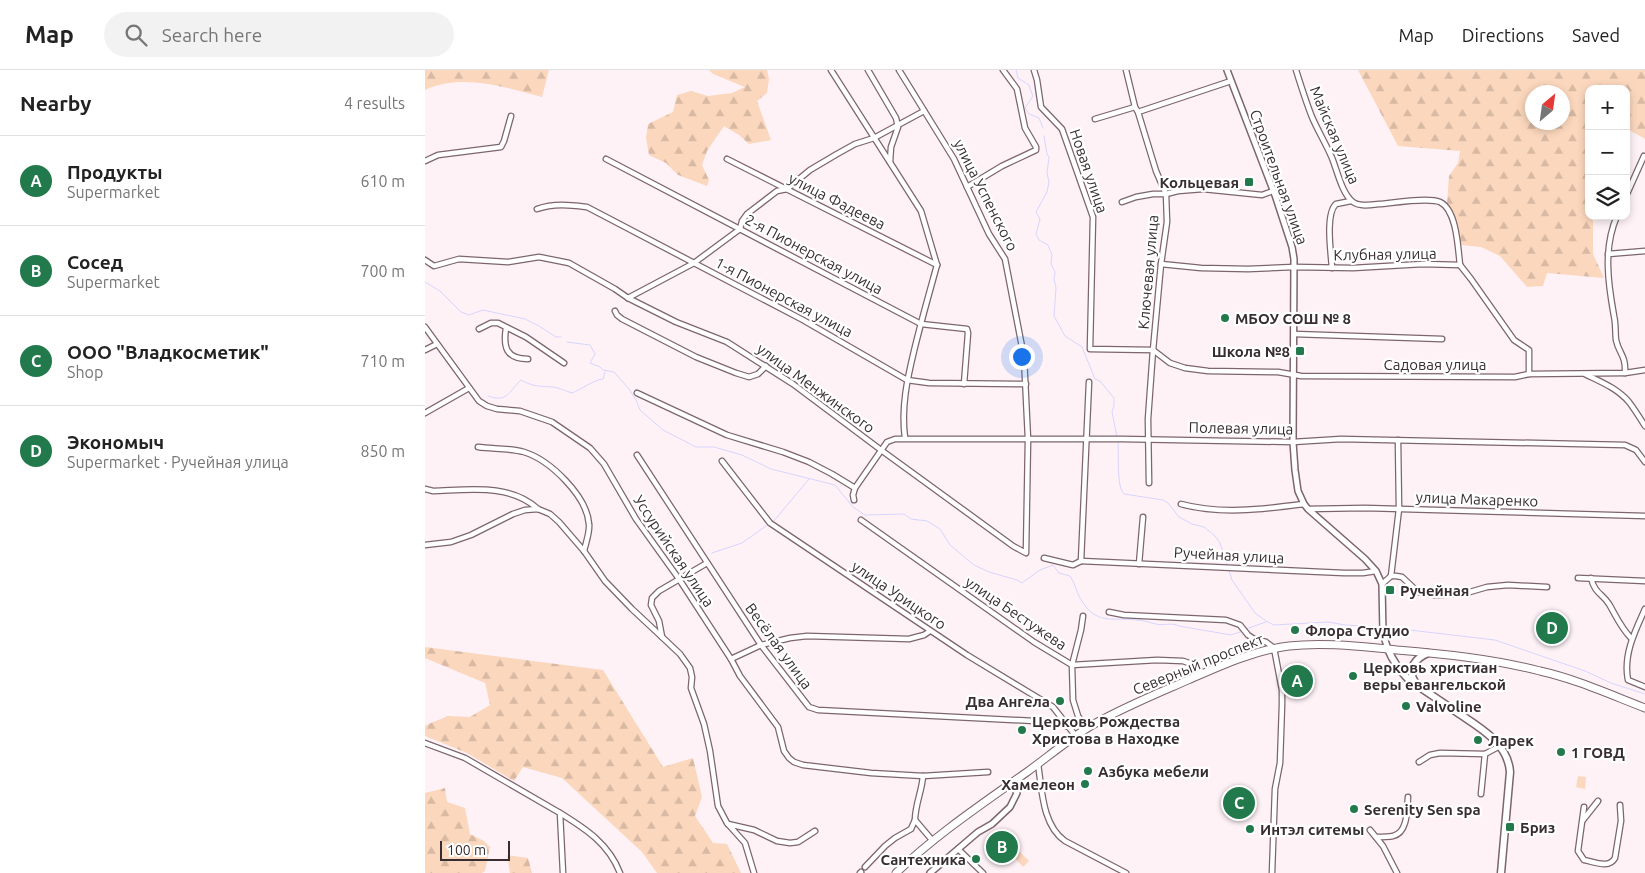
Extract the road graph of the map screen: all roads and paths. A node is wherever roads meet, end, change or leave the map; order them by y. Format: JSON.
{"nodes":[{"id":1,"x":831,"y":70,"type":"edge"},
{"id":2,"x":868,"y":70,"type":"edge"},
{"id":3,"x":899,"y":70,"type":"edge"},
{"id":4,"x":1003,"y":70,"type":"edge"},
{"id":5,"x":1034,"y":70,"type":"edge"},
{"id":6,"x":1126,"y":70,"type":"edge"},
{"id":7,"x":1227,"y":70,"type":"edge"},
{"id":8,"x":1296,"y":70,"type":"edge"},
{"id":9,"x":1231,"y":81,"type":"junction"},
{"id":10,"x":1135,"y":107,"type":"junction"},
{"id":11,"x":924,"y":111,"type":"junction"},
{"id":12,"x":1138,"y":112,"type":"junction"},
{"id":13,"x":511,"y":116,"type":"dead end"},
{"id":14,"x":1095,"y":119,"type":"dead end"},
{"id":15,"x":898,"y":127,"type":"junction"},
{"id":16,"x":874,"y":138,"type":"junction"},
{"id":17,"x":1644,"y":156,"type":"edge"},
{"id":18,"x":606,"y":159,"type":"dead end"},
{"id":19,"x":727,"y":159,"type":"dead end"},
{"id":20,"x":425,"y":161,"type":"edge"},
{"id":21,"x":890,"y":162,"type":"junction"},
{"id":22,"x":967,"y":186,"type":"junction"},
{"id":23,"x":1630,"y":187,"type":"edge"},
{"id":24,"x":787,"y":189,"type":"junction"},
{"id":25,"x":1273,"y":191,"type":"junction"},
{"id":26,"x":1166,"y":194,"type":"junction"},
{"id":27,"x":1351,"y":201,"type":"junction"},
{"id":28,"x":1122,"y":202,"type":"dead end"},
{"id":29,"x":537,"y":208,"type":"dead end"},
{"id":30,"x":1616,"y":220,"type":"edge"},
{"id":31,"x":740,"y":229,"type":"junction"},
{"id":32,"x":1645,"y":251,"type":"edge"},
{"id":33,"x":1608,"y":254,"type":"junction"},
{"id":34,"x":425,"y":260,"type":"edge"},
{"id":35,"x":694,"y":263,"type":"junction"},
{"id":36,"x":1161,"y":264,"type":"junction"},
{"id":37,"x":937,"y":265,"type":"junction"},
{"id":38,"x":1460,"y":265,"type":"junction"},
{"id":39,"x":1295,"y":267,"type":"junction"},
{"id":40,"x":1331,"y":268,"type":"junction"},
{"id":41,"x":628,"y":298,"type":"junction"},
{"id":42,"x":615,"y":311,"type":"dead end"},
{"id":43,"x":921,"y":324,"type":"junction"},
{"id":44,"x":425,"y":327,"type":"edge"},
{"id":45,"x":506,"y":328,"type":"junction"},
{"id":46,"x":479,"y":329,"type":"dead end"},
{"id":47,"x":1294,"y":334,"type":"junction"},
{"id":48,"x":1442,"y":339,"type":"dead end"},
{"id":49,"x":437,"y":344,"type":"junction"},
{"id":50,"x":425,"y":350,"type":"edge"},
{"id":51,"x":1153,"y":350,"type":"junction"},
{"id":52,"x":529,"y":359,"type":"dead end"},
{"id":53,"x":564,"y":363,"type":"dead end"},
{"id":54,"x":766,"y":366,"type":"junction"},
{"id":55,"x":1645,"y":370,"type":"edge"},
{"id":56,"x":1625,"y":373,"type":"junction"},
{"id":57,"x":1529,"y":374,"type":"junction"},
{"id":58,"x":1583,"y":374,"type":"junction"},
{"id":59,"x":1294,"y":375,"type":"junction"},
{"id":60,"x":907,"y":380,"type":"junction"},
{"id":61,"x":1089,"y":382,"type":"dead end"},
{"id":62,"x":964,"y":384,"type":"junction"},
{"id":63,"x":1026,"y":384,"type":"junction"},
{"id":64,"x":469,"y":388,"type":"junction"},
{"id":65,"x":637,"y":393,"type":"dead end"},
{"id":66,"x":425,"y":413,"type":"edge"},
{"id":67,"x":1645,"y":426,"type":"edge"},
{"id":68,"x":905,"y":438,"type":"junction"},
{"id":69,"x":1028,"y":439,"type":"junction"},
{"id":70,"x":1085,"y":439,"type":"junction"},
{"id":71,"x":1149,"y":440,"type":"junction"},
{"id":72,"x":1398,"y":440,"type":"junction"},
{"id":73,"x":1293,"y":442,"type":"junction"},
{"id":74,"x":477,"y":447,"type":"dead end"},
{"id":75,"x":881,"y":450,"type":"junction"},
{"id":76,"x":637,"y":455,"type":"dead end"},
{"id":77,"x":722,"y":462,"type":"dead end"},
{"id":78,"x":1645,"y":462,"type":"edge"},
{"id":79,"x":1149,"y":482,"type":"dead end"},
{"id":80,"x":855,"y":488,"type":"junction"},
{"id":81,"x":425,"y":489,"type":"edge"},
{"id":82,"x":854,"y":500,"type":"dead end"},
{"id":83,"x":1181,"y":504,"type":"dead end"},
{"id":84,"x":1304,"y":504,"type":"junction"},
{"id":85,"x":1399,"y":508,"type":"junction"},
{"id":86,"x":538,"y":509,"type":"junction"},
{"id":87,"x":1308,"y":509,"type":"junction"},
{"id":88,"x":1645,"y":516,"type":"edge"},
{"id":89,"x":1143,"y":517,"type":"dead end"},
{"id":90,"x":861,"y":520,"type":"dead end"},
{"id":91,"x":425,"y":545,"type":"edge"},
{"id":92,"x":584,"y":551,"type":"junction"},
{"id":93,"x":1026,"y":553,"type":"joint"},
{"id":94,"x":1043,"y":558,"type":"dead end"},
{"id":95,"x":1081,"y":561,"type":"junction"},
{"id":96,"x":707,"y":563,"type":"junction"},
{"id":97,"x":1139,"y":564,"type":"junction"},
{"id":98,"x":1376,"y":571,"type":"junction"},
{"id":99,"x":1391,"y":576,"type":"junction"},
{"id":100,"x":1578,"y":578,"type":"dead end"},
{"id":101,"x":1591,"y":578,"type":"junction"},
{"id":102,"x":679,"y":579,"type":"junction"},
{"id":103,"x":1645,"y":581,"type":"edge"},
{"id":104,"x":1382,"y":584,"type":"junction"},
{"id":105,"x":1547,"y":587,"type":"dead end"},
{"id":106,"x":1645,"y":609,"type":"edge"},
{"id":107,"x":1109,"y":612,"type":"dead end"},
{"id":108,"x":1083,"y":616,"type":"dead end"},
{"id":109,"x":930,"y":631,"type":"junction"},
{"id":110,"x":663,"y":637,"type":"junction"},
{"id":111,"x":1631,"y":638,"type":"junction"},
{"id":112,"x":761,"y":645,"type":"junction"},
{"id":113,"x":1274,"y":648,"type":"junction"},
{"id":114,"x":1388,"y":649,"type":"junction"},
{"id":115,"x":1428,"y":653,"type":"junction"},
{"id":116,"x":731,"y":659,"type":"junction"},
{"id":117,"x":1072,"y":665,"type":"junction"},
{"id":118,"x":1203,"y":673,"type":"junction"},
{"id":119,"x":1417,"y":685,"type":"junction"},
{"id":120,"x":1645,"y":687,"type":"edge"},
{"id":121,"x":1645,"y":708,"type":"edge"},
{"id":122,"x":1069,"y":727,"type":"junction"},
{"id":123,"x":1087,"y":728,"type":"junction"},
{"id":124,"x":1075,"y":735,"type":"junction"},
{"id":125,"x":425,"y":743,"type":"edge"},
{"id":126,"x":1500,"y":746,"type":"junction"},
{"id":127,"x":1485,"y":754,"type":"junction"},
{"id":128,"x":1419,"y":762,"type":"dead end"},
{"id":129,"x":1037,"y":764,"type":"junction"},
{"id":130,"x":988,"y":772,"type":"dead end"},
{"id":131,"x":923,"y":776,"type":"junction"},
{"id":132,"x":1012,"y":782,"type":"junction"},
{"id":133,"x":1481,"y":794,"type":"dead end"},
{"id":134,"x":1408,"y":797,"type":"dead end"},
{"id":135,"x":1598,"y":801,"type":"dead end"},
{"id":136,"x":1620,"y":805,"type":"dead end"},
{"id":137,"x":1584,"y":807,"type":"dead end"},
{"id":138,"x":560,"y":813,"type":"junction"},
{"id":139,"x":915,"y":820,"type":"junction"},
{"id":140,"x":1582,"y":821,"type":"junction"},
{"id":141,"x":727,"y":824,"type":"junction"},
{"id":142,"x":1370,"y":830,"type":"dead end"},
{"id":143,"x":815,"y":831,"type":"dead end"},
{"id":144,"x":1377,"y":837,"type":"junction"},
{"id":145,"x":932,"y":840,"type":"junction"},
{"id":146,"x":958,"y":849,"type":"junction"},
{"id":147,"x":865,"y":867,"type":"dead end"},
{"id":148,"x":563,"y":873,"type":"edge"},
{"id":149,"x":620,"y":873,"type":"edge"},
{"id":150,"x":754,"y":873,"type":"edge"},
{"id":151,"x":896,"y":873,"type":"edge"},
{"id":152,"x":930,"y":873,"type":"edge"},
{"id":153,"x":983,"y":873,"type":"edge"},
{"id":154,"x":1126,"y":873,"type":"edge"},
{"id":155,"x":1272,"y":873,"type":"edge"},
{"id":156,"x":1397,"y":873,"type":"edge"},
{"id":157,"x":1501,"y":873,"type":"edge"}],
"edges":[{"from":1,"to":16,"type":"street"},
{"from":2,"to":15,"type":"street"},
{"from":3,"to":11,"type":"street","name":"улица Успенского"},
{"from":4,"to":22,"type":"street"},
{"from":5,"to":51,"type":"street","name":"Новая улица"},
{"from":6,"to":10,"type":"street","name":"Ключевая улица"},
{"from":7,"to":9,"type":"street","name":"Строительная улица"},
{"from":8,"to":27,"type":"street","name":"Майская улица"},
{"from":9,"to":12,"type":"street"},
{"from":9,"to":25,"type":"street","name":"Строительная улица"},
{"from":10,"to":12,"type":"street","name":"Ключевая улица"},
{"from":10,"to":14,"type":"street"},
{"from":11,"to":15,"type":"street"},
{"from":11,"to":22,"type":"street","name":"улица Успенского"},
{"from":12,"to":26,"type":"street","name":"Ключевая улица"},
{"from":13,"to":20,"type":"street"},
{"from":15,"to":16,"type":"street"},
{"from":15,"to":21,"type":"street"},
{"from":16,"to":21,"type":"street"},
{"from":16,"to":24,"type":"street"},
{"from":17,"to":23,"type":"street"},
{"from":18,"to":31,"type":"street","name":"2-я Пионерская улица"},
{"from":19,"to":24,"type":"street","name":"улица Фадеева"},
{"from":21,"to":37,"type":"street"},
{"from":22,"to":63,"type":"street","name":"улица Успенского"},
{"from":24,"to":31,"type":"street"},
{"from":24,"to":37,"type":"street","name":"улица Фадеева"},
{"from":25,"to":26,"type":"street"},
{"from":25,"to":39,"type":"street","name":"Строительная улица"},
{"from":26,"to":28,"type":"street"},
{"from":26,"to":36,"type":"street","name":"Ключевая улица"},
{"from":27,"to":38,"type":"street","name":"Майская улица"},
{"from":27,"to":40,"type":"street"},
{"from":29,"to":35,"type":"street","name":"1-я Пионерская улица"},
{"from":30,"to":33,"type":"street"},
{"from":31,"to":35,"type":"street"},
{"from":31,"to":43,"type":"street","name":"2-я Пионерская улица"},
{"from":32,"to":33,"type":"street"},
{"from":33,"to":56,"type":"street"},
{"from":34,"to":41,"type":"street","name":"улица Менжинского"},
{"from":35,"to":41,"type":"street"},
{"from":35,"to":60,"type":"street","name":"1-я Пионерская улица"},
{"from":36,"to":39,"type":"street","name":"Клубная улица"},
{"from":36,"to":51,"type":"street","name":"Ключевая улица"},
{"from":37,"to":43,"type":"street"},
{"from":38,"to":40,"type":"street","name":"Клубная улица"},
{"from":38,"to":57,"type":"street"},
{"from":39,"to":40,"type":"street","name":"Клубная улица"},
{"from":39,"to":47,"type":"street","name":"Строительная улица"},
{"from":41,"to":54,"type":"street","name":"улица Менжинского"},
{"from":42,"to":54,"type":"street"},
{"from":43,"to":60,"type":"street"},
{"from":43,"to":62,"type":"street","name":"2-я Пионерская улица"},
{"from":44,"to":49,"type":"street"},
{"from":45,"to":46,"type":"street"},
{"from":45,"to":52,"type":"street"},
{"from":45,"to":53,"type":"street"},
{"from":47,"to":48,"type":"street","name":"Садовая улица"},
{"from":47,"to":59,"type":"street","name":"Строительная улица"},
{"from":49,"to":50,"type":"street"},
{"from":49,"to":64,"type":"street"},
{"from":51,"to":59,"type":"street","name":"Садовая улица"},
{"from":51,"to":71,"type":"street","name":"Ключевая улица"},
{"from":54,"to":75,"type":"street","name":"улица Менжинского"},
{"from":55,"to":56,"type":"street","name":"Садовая улица"},
{"from":56,"to":58,"type":"street","name":"Садовая улица"},
{"from":57,"to":58,"type":"street","name":"Садовая улица"},
{"from":57,"to":59,"type":"street","name":"Садовая улица"},
{"from":58,"to":67,"type":"street"},
{"from":59,"to":73,"type":"street","name":"Строительная улица"},
{"from":60,"to":62,"type":"street","name":"1-я Пионерская улица"},
{"from":60,"to":68,"type":"street"},
{"from":61,"to":70,"type":"street"},
{"from":62,"to":63,"type":"street","name":"1-я Пионерская улица"},
{"from":63,"to":69,"type":"street","name":"улица Успенского"},
{"from":64,"to":66,"type":"street"},
{"from":64,"to":102,"type":"street","name":"Уссурийская улица"},
{"from":65,"to":80,"type":"street"},
{"from":68,"to":69,"type":"street","name":"Полевая улица"},
{"from":68,"to":75,"type":"street","name":"Полевая улица"},
{"from":69,"to":70,"type":"street","name":"Полевая улица"},
{"from":69,"to":93,"type":"street","name":"улица Успенского"},
{"from":70,"to":71,"type":"street","name":"Полевая улица"},
{"from":70,"to":95,"type":"street"},
{"from":71,"to":73,"type":"street","name":"Полевая улица"},
{"from":71,"to":79,"type":"street","name":"Ключевая улица"},
{"from":72,"to":73,"type":"street","name":"Полевая улица"},
{"from":72,"to":78,"type":"street","name":"Полевая улица"},
{"from":72,"to":85,"type":"street"},
{"from":73,"to":84,"type":"street","name":"Строительная улица"},
{"from":74,"to":92,"type":"street"},
{"from":75,"to":80,"type":"street","name":"Полевая улица"},
{"from":75,"to":93,"type":"street","name":"улица Менжинского"},
{"from":76,"to":96,"type":"street","name":"Весёлая улица"},
{"from":77,"to":109,"type":"street","name":"улица Урицкого"},
{"from":80,"to":82,"type":"street"},
{"from":81,"to":86,"type":"street"},
{"from":83,"to":84,"type":"street"},
{"from":84,"to":87,"type":"street","name":"Строительная улица"},
{"from":85,"to":87,"type":"street","name":"улица Макаренко"},
{"from":85,"to":88,"type":"street","name":"улица Макаренко"},
{"from":85,"to":99,"type":"street"},
{"from":86,"to":91,"type":"street"},
{"from":86,"to":92,"type":"street"},
{"from":87,"to":98,"type":"street","name":"Строительная улица"},
{"from":89,"to":97,"type":"street"},
{"from":90,"to":117,"type":"street","name":"улица Бестужева"},
{"from":92,"to":110,"type":"street"},
{"from":94,"to":95,"type":"street"},
{"from":95,"to":97,"type":"street","name":"Ручейная улица"},
{"from":96,"to":102,"type":"street"},
{"from":96,"to":112,"type":"street","name":"Весёлая улица"},
{"from":97,"to":98,"type":"street","name":"Ручейная улица"},
{"from":98,"to":104,"type":"street","name":"Строительная улица"},
{"from":99,"to":104,"type":"street"},
{"from":99,"to":105,"type":"street"},
{"from":100,"to":101,"type":"street"},
{"from":101,"to":103,"type":"street"},
{"from":101,"to":111,"type":"street"},
{"from":102,"to":110,"type":"street"},
{"from":102,"to":116,"type":"street","name":"Уссурийская улица"},
{"from":104,"to":114,"type":"street","name":"Строительная улица"},
{"from":106,"to":111,"type":"street"},
{"from":107,"to":113,"type":"street"},
{"from":108,"to":117,"type":"street"},
{"from":109,"to":112,"type":"street"},
{"from":109,"to":122,"type":"street","name":"улица Урицкого"},
{"from":110,"to":141,"type":"street"},
{"from":111,"to":120,"type":"street"},
{"from":112,"to":116,"type":"street"},
{"from":112,"to":122,"type":"street","name":"Весёлая улица"},
{"from":113,"to":114,"type":"main road","name":"Северный проспект"},
{"from":113,"to":118,"type":"main road","name":"Северный проспект"},
{"from":113,"to":155,"type":"street"},
{"from":114,"to":115,"type":"main road","name":"Северный проспект"},
{"from":114,"to":119,"type":"main road"},
{"from":115,"to":119,"type":"main road"},
{"from":115,"to":121,"type":"main road","name":"Северный проспект"},
{"from":116,"to":131,"type":"street","name":"Уссурийская улица"},
{"from":117,"to":118,"type":"street","name":"улица Бестужева"},
{"from":117,"to":123,"type":"street"},
{"from":118,"to":123,"type":"main road","name":"Северный проспект"},
{"from":119,"to":126,"type":"main road"},
{"from":122,"to":124,"type":"street","name":"улица Урицкого"},
{"from":123,"to":124,"type":"main road","name":"Северный проспект"},
{"from":124,"to":129,"type":"main road","name":"Северный проспект"},
{"from":125,"to":138,"type":"street"},
{"from":126,"to":127,"type":"street"},
{"from":126,"to":157,"type":"main road"},
{"from":127,"to":128,"type":"street"},
{"from":127,"to":133,"type":"street"},
{"from":129,"to":132,"type":"main road","name":"Северный проспект"},
{"from":129,"to":154,"type":"street"},
{"from":130,"to":131,"type":"street"},
{"from":131,"to":139,"type":"street"},
{"from":132,"to":145,"type":"main road","name":"Северный проспект"},
{"from":132,"to":146,"type":"street"},
{"from":134,"to":144,"type":"street"},
{"from":135,"to":140,"type":"street"},
{"from":136,"to":140,"type":"street"},
{"from":137,"to":140,"type":"street"},
{"from":138,"to":148,"type":"street"},
{"from":138,"to":149,"type":"street"},
{"from":139,"to":145,"type":"street"},
{"from":139,"to":147,"type":"street"},
{"from":141,"to":143,"type":"street"},
{"from":141,"to":150,"type":"street"},
{"from":142,"to":144,"type":"street"},
{"from":144,"to":156,"type":"street"},
{"from":145,"to":151,"type":"main road","name":"Северный проспект"},
{"from":146,"to":152,"type":"street"},
{"from":146,"to":153,"type":"street"}]}
